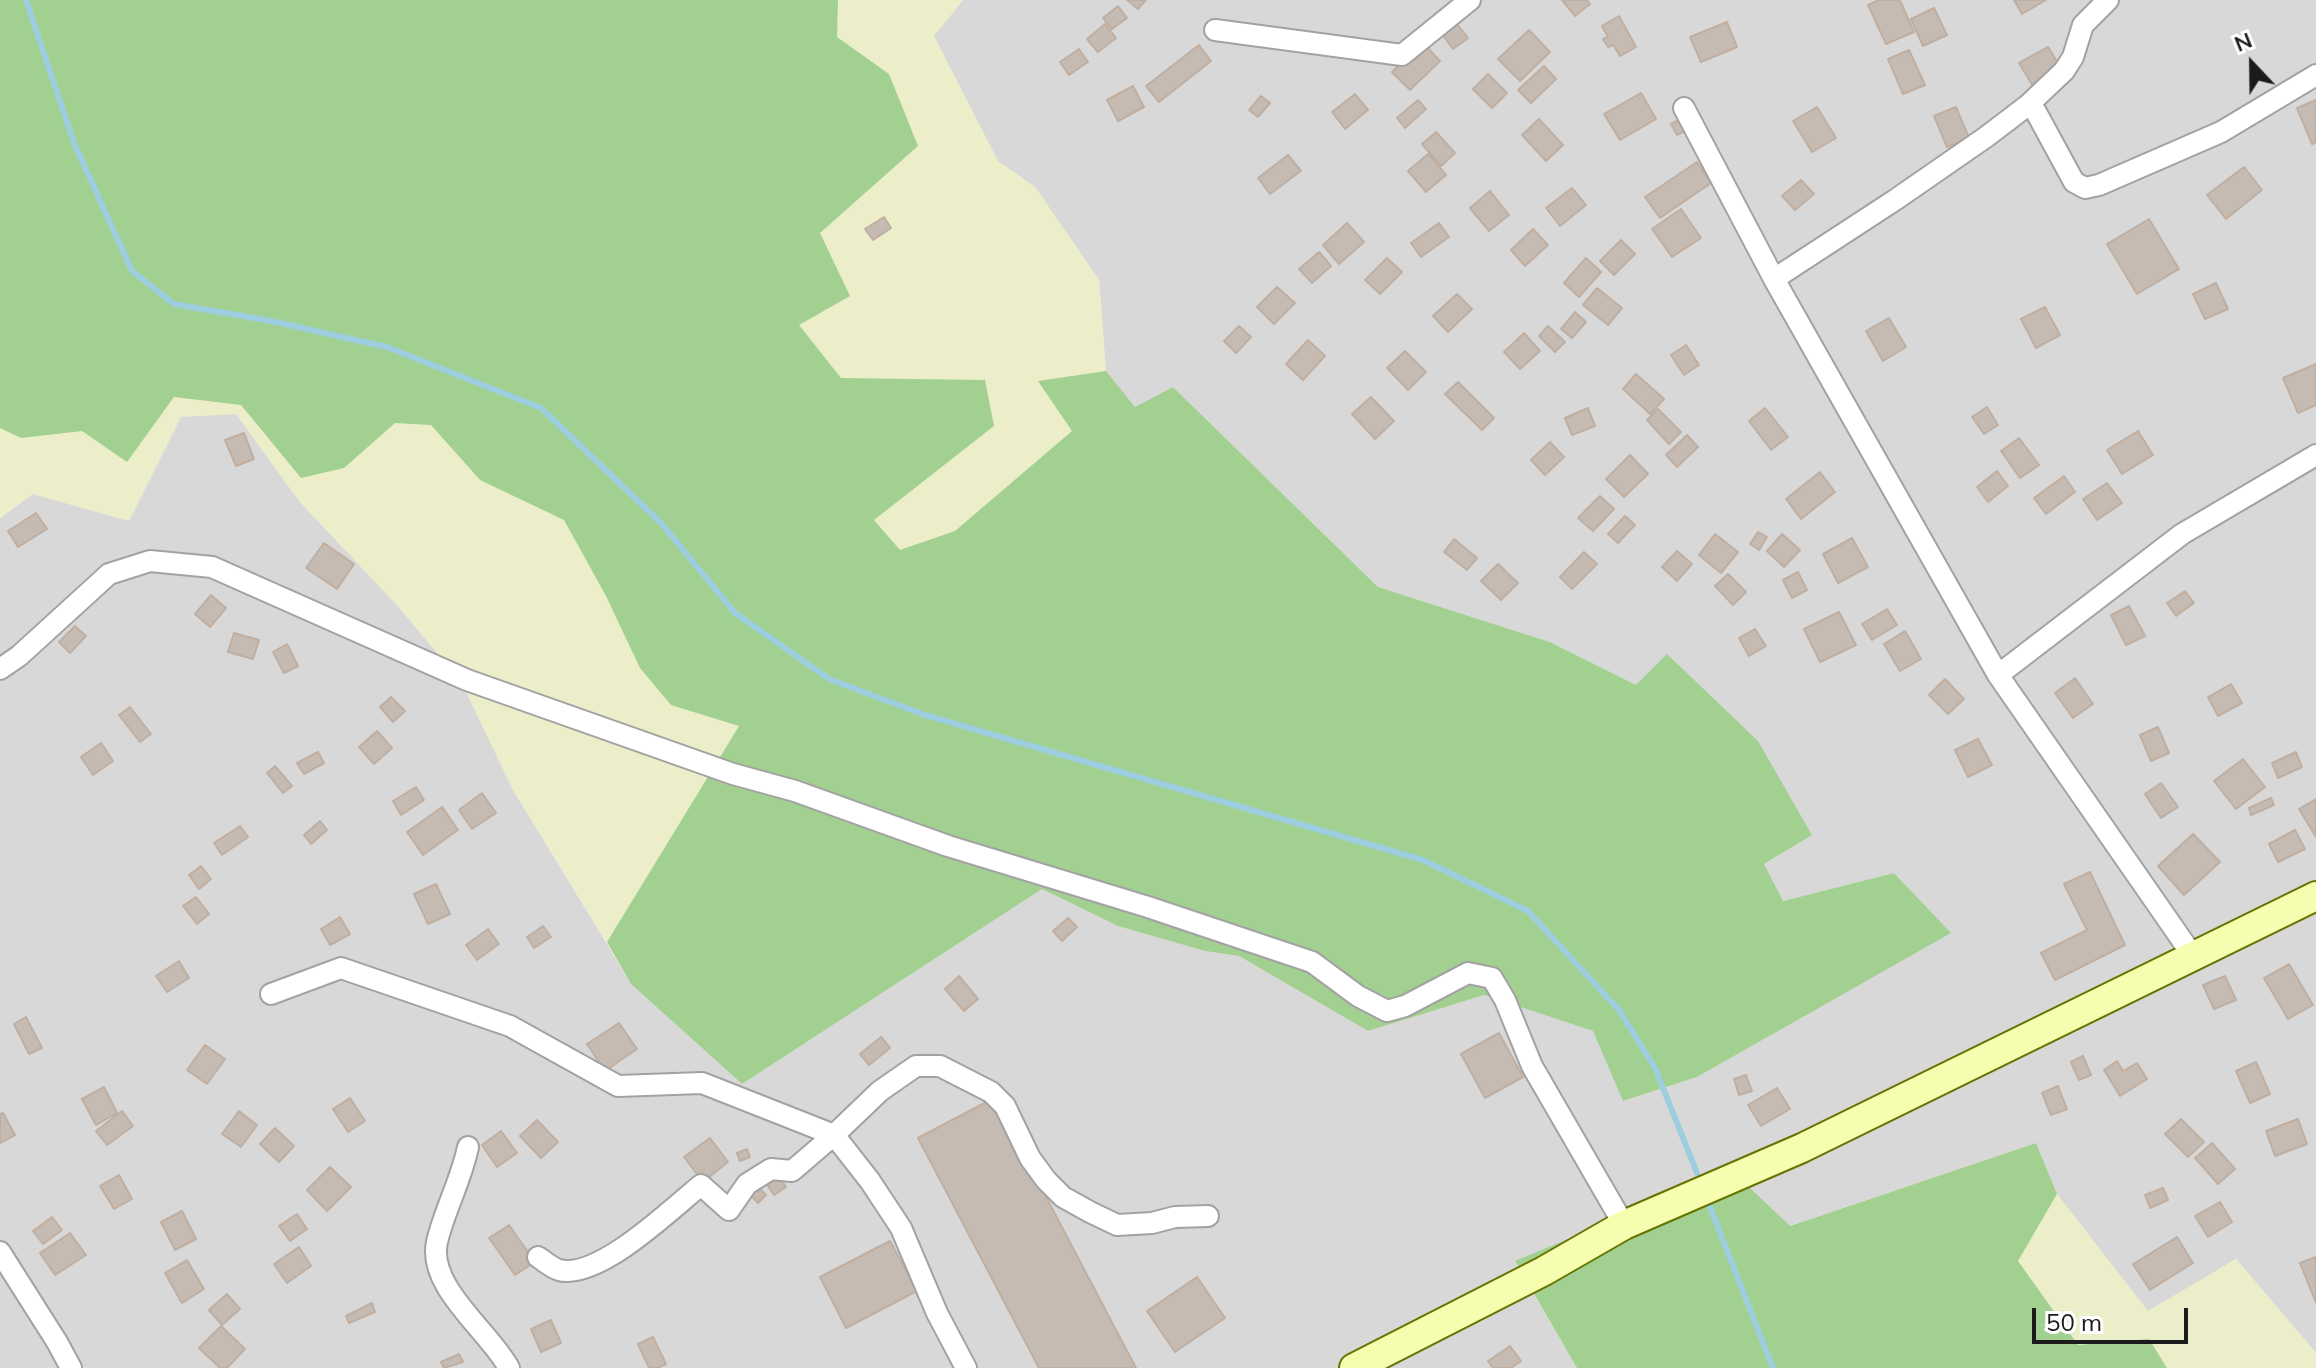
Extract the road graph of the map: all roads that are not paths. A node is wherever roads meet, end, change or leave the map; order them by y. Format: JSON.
{"nodes":[{"id":1,"x":1470,"y":0,"type":"edge"},
{"id":2,"x":2108,"y":0,"type":"edge"},
{"id":3,"x":1215,"y":30,"type":"dead end"},
{"id":4,"x":2316,"y":75,"type":"edge"},
{"id":5,"x":2028,"y":105,"type":"junction"},
{"id":6,"x":1684,"y":108,"type":"dead end"},
{"id":7,"x":1774,"y":279,"type":"junction"},
{"id":8,"x":2316,"y":455,"type":"edge"},
{"id":9,"x":0,"y":669,"type":"edge"},
{"id":10,"x":1998,"y":675,"type":"junction"},
{"id":11,"x":2316,"y":896,"type":"edge"},
{"id":12,"x":2193,"y":956,"type":"junction"},
{"id":13,"x":271,"y":994,"type":"dead end"},
{"id":14,"x":834,"y":1135,"type":"junction"},
{"id":15,"x":468,"y":1147,"type":"dead end"},
{"id":16,"x":1208,"y":1216,"type":"dead end"},
{"id":17,"x":1624,"y":1225,"type":"junction"},
{"id":18,"x":0,"y":1252,"type":"edge"},
{"id":19,"x":538,"y":1257,"type":"dead end"},
{"id":20,"x":71,"y":1368,"type":"edge"},
{"id":21,"x":509,"y":1368,"type":"edge"},
{"id":22,"x":966,"y":1368,"type":"edge"},
{"id":23,"x":1354,"y":1368,"type":"edge"}],
"edges":[{"from":1,"to":3,"type":"street"},
{"from":2,"to":5,"type":"street"},
{"from":4,"to":5,"type":"street"},
{"from":5,"to":7,"type":"street"},
{"from":6,"to":7,"type":"street"},
{"from":7,"to":10,"type":"street"},
{"from":8,"to":10,"type":"street"},
{"from":9,"to":17,"type":"street"},
{"from":10,"to":12,"type":"street"},
{"from":11,"to":12,"type":"street"},
{"from":12,"to":17,"type":"street"},
{"from":13,"to":14,"type":"street"},
{"from":14,"to":16,"type":"street"},
{"from":14,"to":19,"type":"street"},
{"from":14,"to":22,"type":"street"},
{"from":15,"to":21,"type":"street"},
{"from":17,"to":23,"type":"street"},
{"from":18,"to":20,"type":"street"}]}
